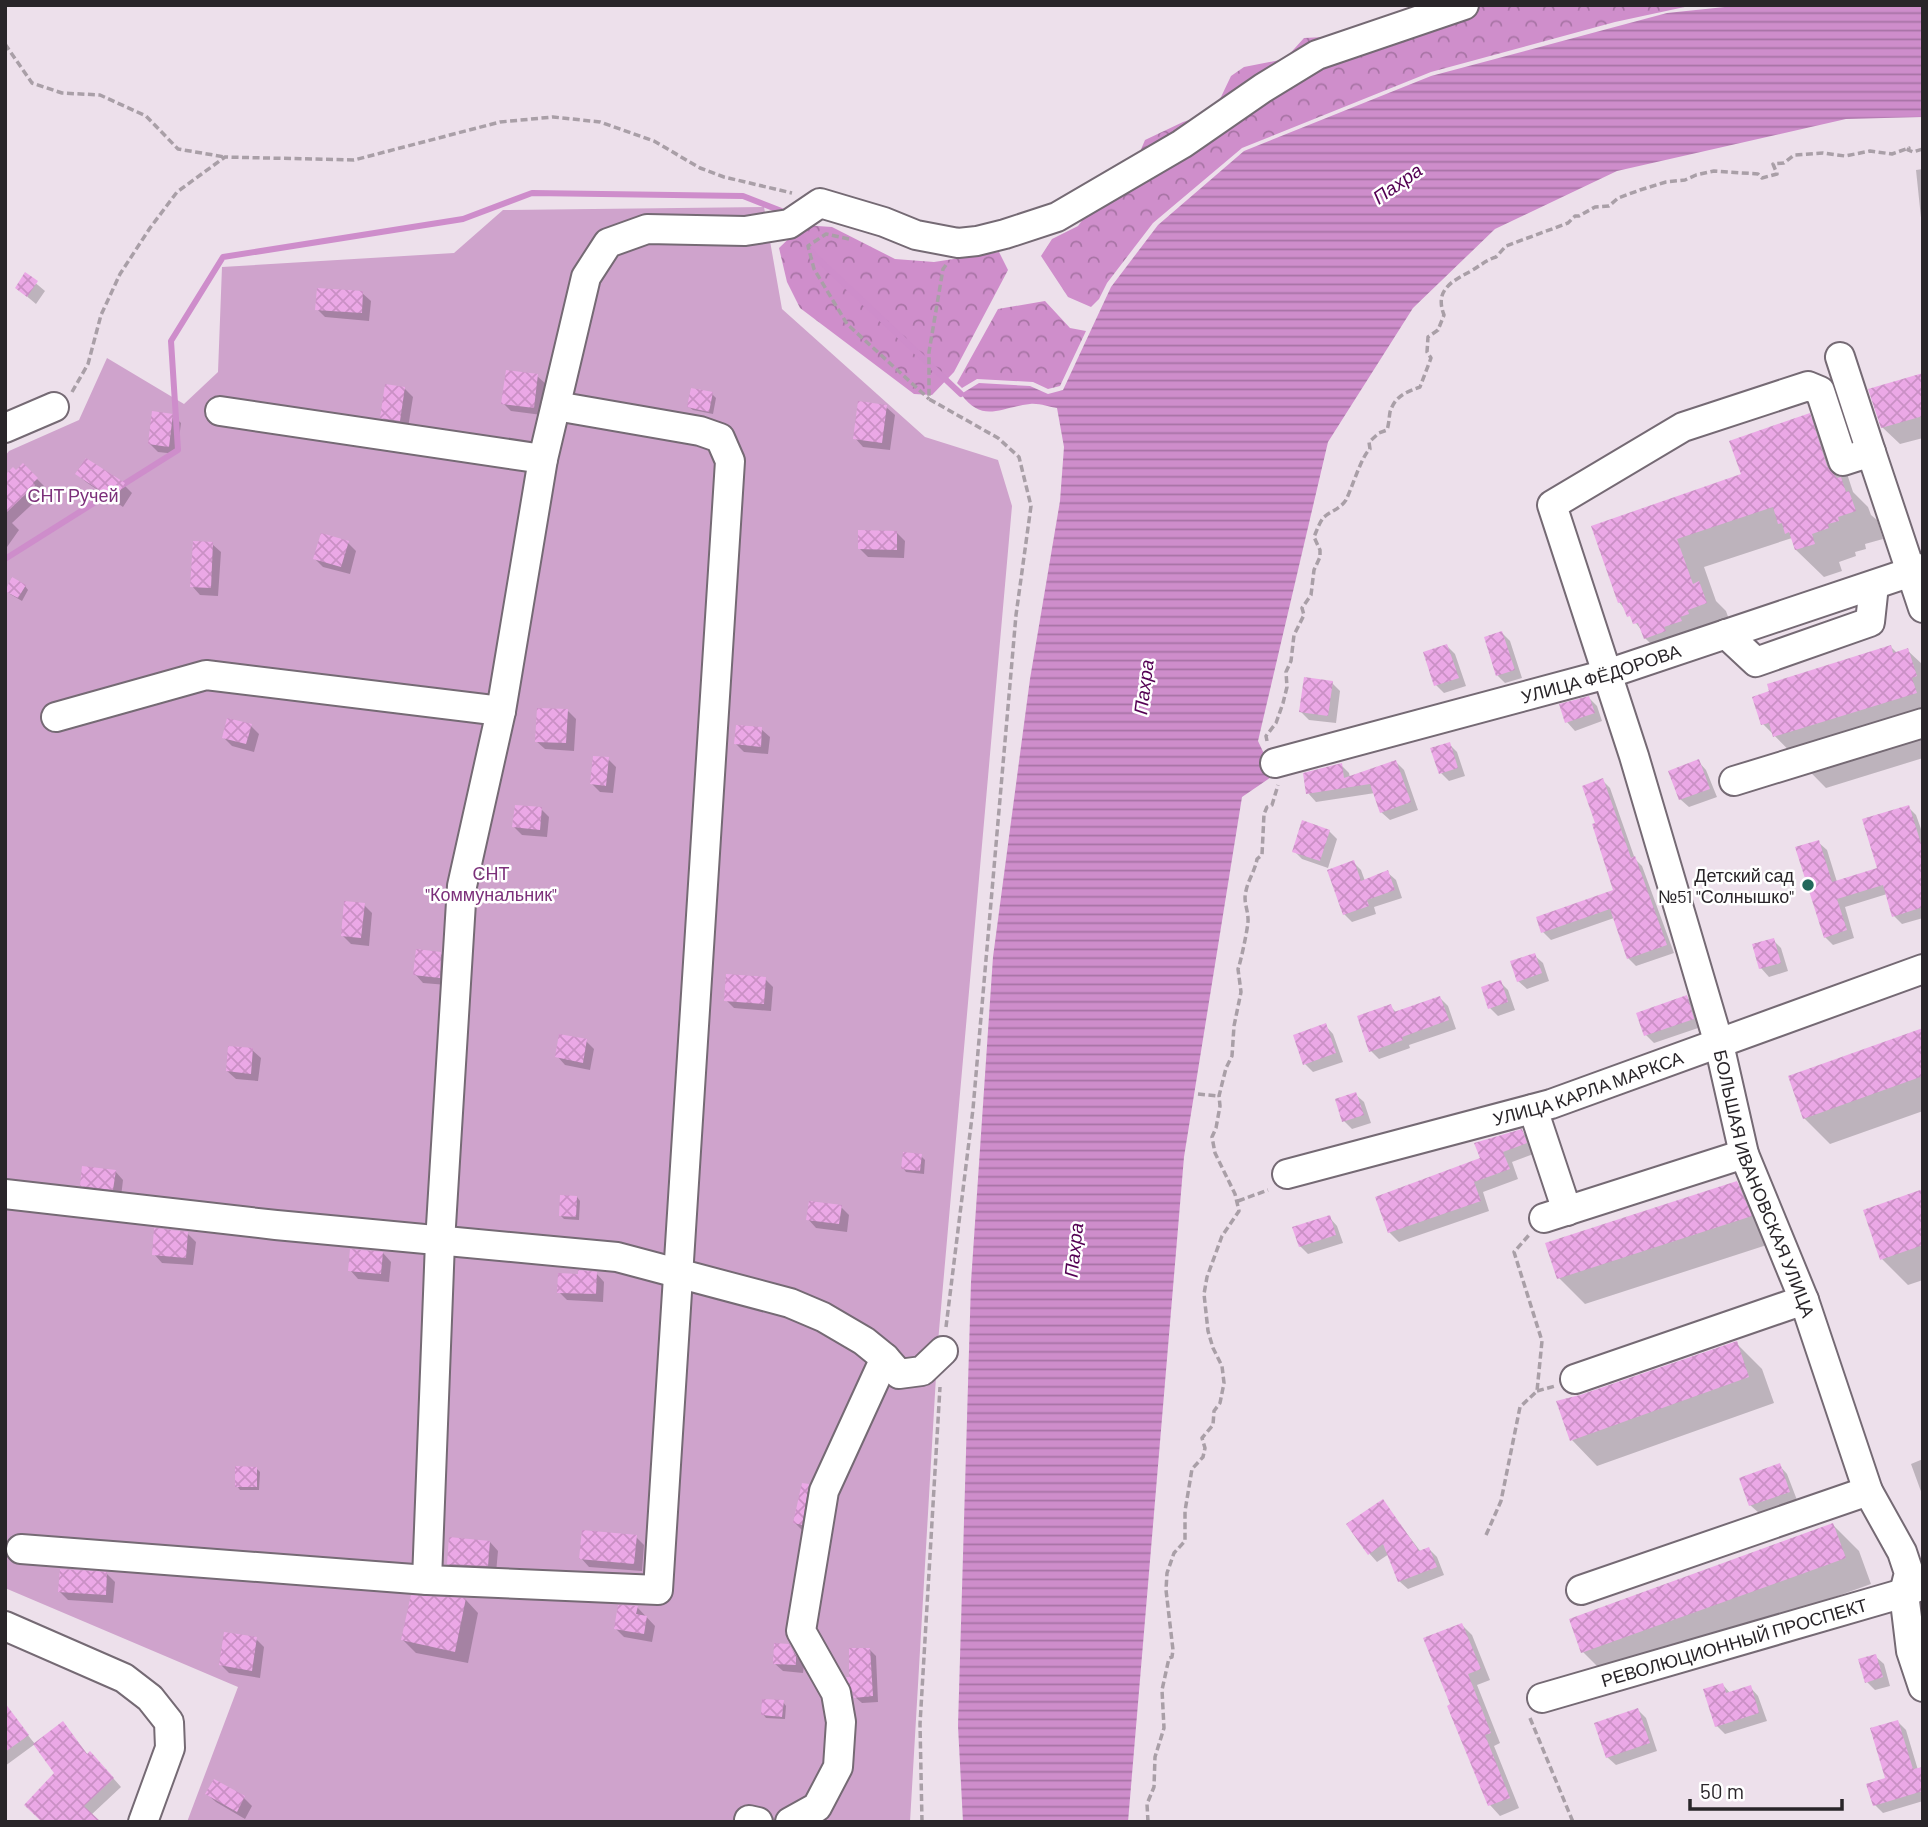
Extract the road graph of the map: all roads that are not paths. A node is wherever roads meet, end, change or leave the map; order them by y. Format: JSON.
{"nodes":[{"id":1,"x":1464,"y":5,"type":"edge"},
{"id":2,"x":1840,"y":356,"type":"dead end"},
{"id":3,"x":556,"y":406,"type":"junction"},
{"id":4,"x":54,"y":407,"type":"road end"},
{"id":5,"x":220,"y":411,"type":"dead end"},
{"id":6,"x":5,"y":429,"type":"edge"},
{"id":7,"x":1871,"y":452,"type":"junction"},
{"id":8,"x":543,"y":459,"type":"junction"},
{"id":9,"x":1917,"y":570,"type":"edge"},
{"id":10,"x":1923,"y":608,"type":"edge"},
{"id":11,"x":1607,"y":674,"type":"junction"},
{"id":12,"x":501,"y":711,"type":"junction"},
{"id":13,"x":56,"y":717,"type":"dead end"},
{"id":14,"x":1923,"y":723,"type":"edge"},
{"id":15,"x":1275,"y":763,"type":"road end"},
{"id":16,"x":1734,"y":781,"type":"dead end"},
{"id":17,"x":1923,"y":969,"type":"edge"},
{"id":18,"x":1719,"y":1044,"type":"junction"},
{"id":19,"x":1533,"y":1109,"type":"junction"},
{"id":20,"x":1744,"y":1154,"type":"junction"},
{"id":21,"x":1287,"y":1174,"type":"road end"},
{"id":22,"x":5,"y":1194,"type":"edge"},
{"id":23,"x":440,"y":1242,"type":"junction"},
{"id":24,"x":679,"y":1274,"type":"junction"},
{"id":25,"x":1804,"y":1300,"type":"junction"},
{"id":26,"x":943,"y":1351,"type":"road end"},
{"id":27,"x":884,"y":1358,"type":"junction"},
{"id":28,"x":1575,"y":1379,"type":"dead end"},
{"id":29,"x":1868,"y":1491,"type":"junction"},
{"id":30,"x":21,"y":1549,"type":"dead end"},
{"id":31,"x":427,"y":1580,"type":"junction"},
{"id":32,"x":1913,"y":1589,"type":"edge"},
{"id":33,"x":1581,"y":1590,"type":"dead end"},
{"id":34,"x":5,"y":1626,"type":"edge"},
{"id":35,"x":1923,"y":1687,"type":"edge"},
{"id":36,"x":1536,"y":1708,"type":"road end"},
{"id":37,"x":143,"y":1822,"type":"edge"},
{"id":38,"x":790,"y":1822,"type":"edge"}],
"edges":[{"from":1,"to":3,"type":"street"},
{"from":2,"to":7,"type":"street"},
{"from":3,"to":8,"type":"street"},
{"from":3,"to":24,"type":"street"},
{"from":4,"to":6,"type":"street"},
{"from":5,"to":8,"type":"street"},
{"from":7,"to":9,"type":"street"},
{"from":7,"to":11,"type":"street","name":"БОЛЬШАЯ ИВАНОВСКАЯ УЛИЦА"},
{"from":8,"to":12,"type":"street"},
{"from":9,"to":10,"type":"street"},
{"from":9,"to":11,"type":"street","name":"УЛИЦА ФЁДОРОВА"},
{"from":11,"to":15,"type":"street","name":"УЛИЦА ФЁДОРОВА"},
{"from":11,"to":18,"type":"street","name":"БОЛЬШАЯ ИВАНОВСКАЯ УЛИЦА"},
{"from":12,"to":13,"type":"street"},
{"from":12,"to":23,"type":"street"},
{"from":14,"to":16,"type":"street"},
{"from":17,"to":18,"type":"street","name":"УЛИЦА КАРЛА МАРКСА"},
{"from":18,"to":19,"type":"street","name":"УЛИЦА КАРЛА МАРКСА"},
{"from":18,"to":20,"type":"street","name":"БОЛЬШАЯ ИВАНОВСКАЯ УЛИЦА"},
{"from":19,"to":20,"type":"street"},
{"from":19,"to":21,"type":"street","name":"УЛИЦА КАРЛА МАРКСА"},
{"from":20,"to":25,"type":"street","name":"БОЛЬШАЯ ИВАНОВСКАЯ УЛИЦА"},
{"from":22,"to":23,"type":"street"},
{"from":23,"to":24,"type":"street"},
{"from":23,"to":31,"type":"street"},
{"from":24,"to":27,"type":"street"},
{"from":24,"to":31,"type":"street"},
{"from":25,"to":28,"type":"street"},
{"from":25,"to":29,"type":"street","name":"БОЛЬШАЯ ИВАНОВСКАЯ УЛИЦА"},
{"from":26,"to":27,"type":"street"},
{"from":27,"to":38,"type":"street"},
{"from":29,"to":32,"type":"street","name":"БОЛЬШАЯ ИВАНОВСКАЯ УЛИЦА"},
{"from":29,"to":33,"type":"street"},
{"from":30,"to":31,"type":"street"},
{"from":32,"to":35,"type":"street","name":"БОЛЬШАЯ ИВАНОВСКАЯ УЛИЦА"},
{"from":32,"to":36,"type":"street","name":"РЕВОЛЮЦИОННЫЙ ПРОСПЕКТ"},
{"from":34,"to":37,"type":"street"}]}
